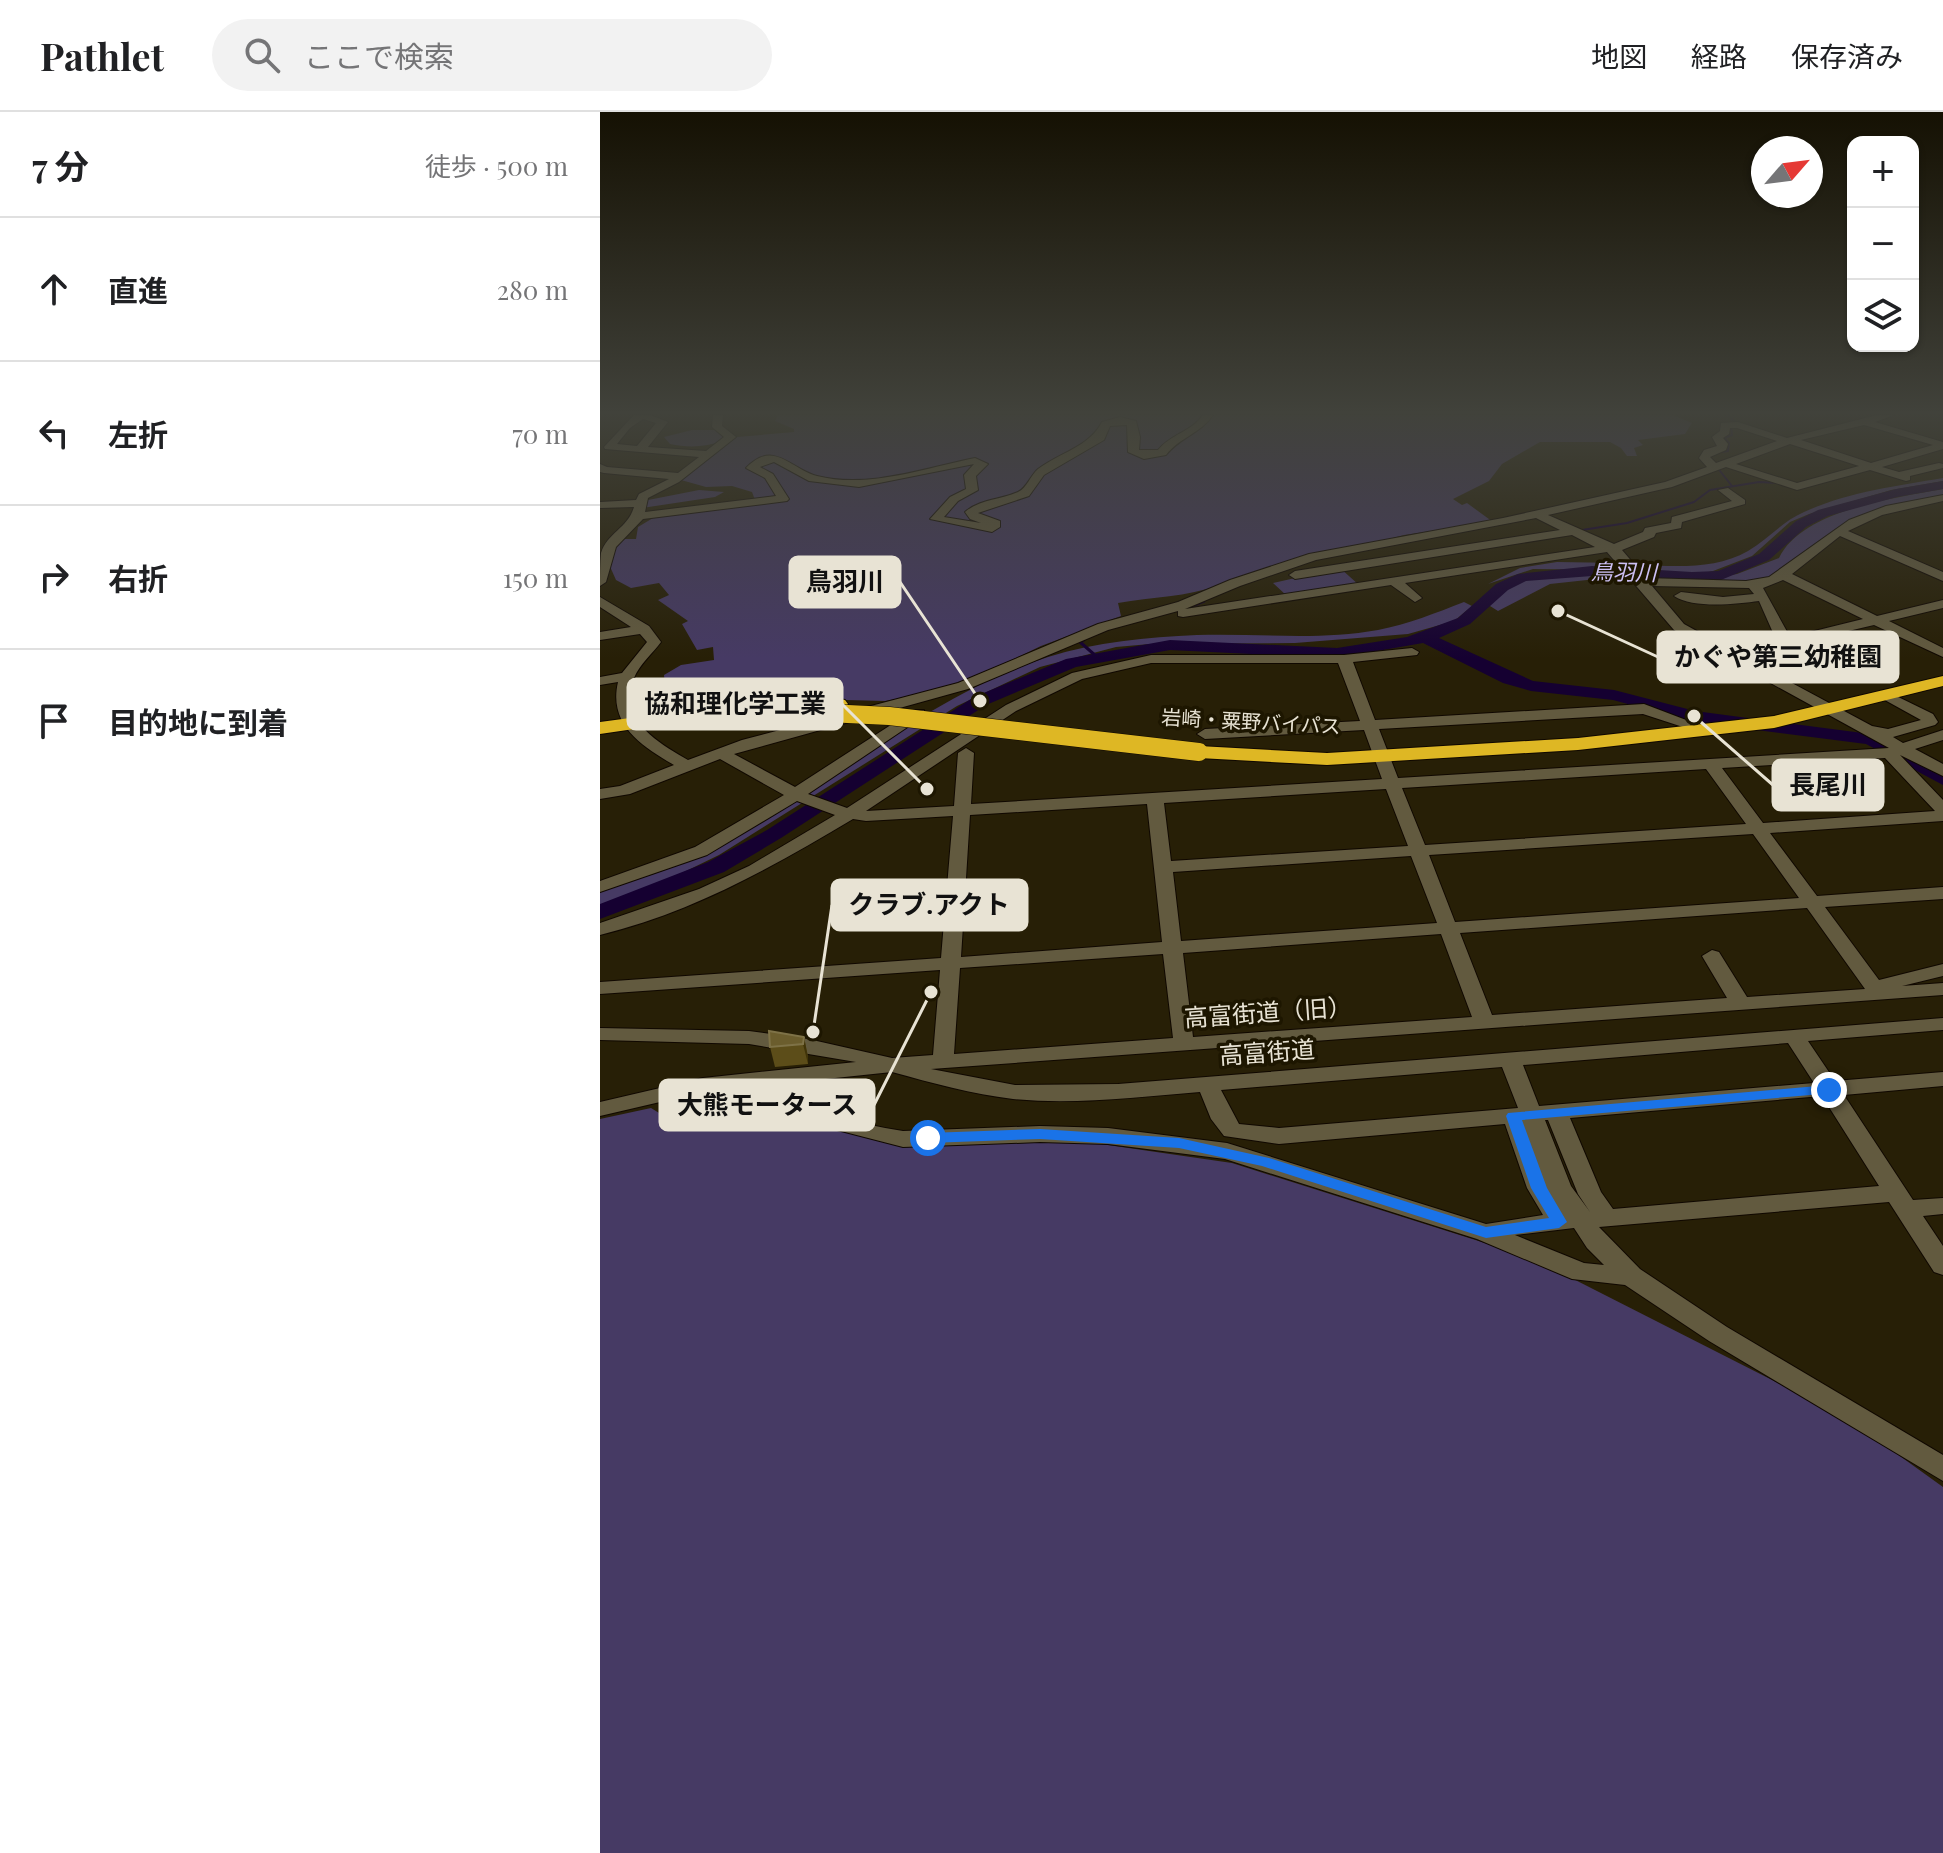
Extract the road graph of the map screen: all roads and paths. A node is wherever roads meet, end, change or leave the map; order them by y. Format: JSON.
{"nodes":[{"id":1,"x":632,"y":496,"type":"edge"},
{"id":2,"x":652,"y":496,"type":"edge"},
{"id":3,"x":781,"y":496,"type":"edge"},
{"id":4,"x":960,"y":496,"type":"edge"},
{"id":5,"x":1016,"y":496,"type":"edge"},
{"id":6,"x":1612,"y":496,"type":"edge"},
{"id":7,"x":1734,"y":496,"type":"edge"},
{"id":8,"x":1943,"y":498,"type":"edge"},
{"id":9,"x":1917,"y":502,"type":"junction"},
{"id":10,"x":642,"y":504,"type":"junction"},
{"id":11,"x":600,"y":505,"type":"edge"},
{"id":12,"x":1943,"y":513,"type":"edge"},
{"id":13,"x":1536,"y":514,"type":"junction"},
{"id":14,"x":1576,"y":531,"type":"junction"},
{"id":15,"x":1839,"y":531,"type":"junction"},
{"id":16,"x":1610,"y":548,"type":"junction"},
{"id":17,"x":603,"y":556,"type":"edge"},
{"id":18,"x":1802,"y":561,"type":"junction"},
{"id":19,"x":1785,"y":576,"type":"junction"},
{"id":20,"x":1943,"y":577,"type":"edge"},
{"id":21,"x":1272,"y":581,"type":"junction"},
{"id":22,"x":1394,"y":581,"type":"junction"},
{"id":23,"x":1642,"y":581,"type":"junction"},
{"id":24,"x":600,"y":582,"type":"edge"},
{"id":25,"x":1235,"y":583,"type":"junction"},
{"id":26,"x":1653,"y":596,"type":"junction"},
{"id":27,"x":1288,"y":597,"type":"junction"},
{"id":28,"x":1764,"y":597,"type":"junction"},
{"id":29,"x":1415,"y":598,"type":"dead end"},
{"id":30,"x":600,"y":601,"type":"edge"},
{"id":31,"x":1943,"y":604,"type":"edge"},
{"id":32,"x":1148,"y":614,"type":"junction"},
{"id":33,"x":1874,"y":620,"type":"junction"},
{"id":34,"x":644,"y":629,"type":"junction"},
{"id":35,"x":600,"y":636,"type":"edge"},
{"id":36,"x":1785,"y":642,"type":"junction"},
{"id":37,"x":1412,"y":652,"type":"dead end"},
{"id":38,"x":1943,"y":653,"type":"edge"},
{"id":39,"x":1344,"y":659,"type":"junction"},
{"id":40,"x":1748,"y":666,"type":"junction"},
{"id":41,"x":1943,"y":669,"type":"edge"},
{"id":42,"x":627,"y":676,"type":"junction"},
{"id":43,"x":600,"y":681,"type":"edge"},
{"id":44,"x":1943,"y":681,"type":"edge"},
{"id":45,"x":963,"y":686,"type":"junction"},
{"id":46,"x":1888,"y":696,"type":"junction"},
{"id":47,"x":1824,"y":707,"type":"junction"},
{"id":48,"x":1694,"y":722,"type":"junction"},
{"id":49,"x":1371,"y":725,"type":"junction"},
{"id":50,"x":631,"y":726,"type":"junction"},
{"id":51,"x":600,"y":728,"type":"edge"},
{"id":52,"x":1867,"y":729,"type":"junction"},
{"id":53,"x":1943,"y":735,"type":"edge"},
{"id":54,"x":600,"y":736,"type":"edge"},
{"id":55,"x":1202,"y":743,"type":"junction"},
{"id":56,"x":1899,"y":748,"type":"junction"},
{"id":57,"x":719,"y":752,"type":"junction"},
{"id":58,"x":1380,"y":752,"type":"junction"},
{"id":59,"x":966,"y":753,"type":"dead end"},
{"id":60,"x":1711,"y":764,"type":"junction"},
{"id":61,"x":1943,"y":765,"type":"edge"},
{"id":62,"x":687,"y":766,"type":"junction"},
{"id":63,"x":1943,"y":771,"type":"edge"},
{"id":64,"x":1391,"y":783,"type":"junction"},
{"id":65,"x":600,"y":794,"type":"edge"},
{"id":66,"x":795,"y":794,"type":"junction"},
{"id":67,"x":1155,"y":799,"type":"junction"},
{"id":68,"x":961,"y":809,"type":"junction"},
{"id":69,"x":1943,"y":810,"type":"edge"},
{"id":70,"x":849,"y":812,"type":"junction"},
{"id":71,"x":1943,"y":816,"type":"edge"},
{"id":72,"x":1757,"y":828,"type":"junction"},
{"id":73,"x":1417,"y":849,"type":"junction"},
{"id":74,"x":1163,"y":867,"type":"junction"},
{"id":75,"x":600,"y":887,"type":"edge"},
{"id":76,"x":1943,"y":893,"type":"edge"},
{"id":77,"x":1812,"y":903,"type":"junction"},
{"id":78,"x":1448,"y":928,"type":"junction"},
{"id":79,"x":600,"y":929,"type":"edge"},
{"id":80,"x":1172,"y":947,"type":"junction"},
{"id":81,"x":1712,"y":956,"type":"dead end"},
{"id":82,"x":949,"y":962,"type":"junction"},
{"id":83,"x":1943,"y":970,"type":"edge"},
{"id":84,"x":600,"y":988,"type":"edge"},
{"id":85,"x":1943,"y":989,"type":"edge"},
{"id":86,"x":1877,"y":990,"type":"junction"},
{"id":87,"x":1741,"y":1004,"type":"junction"},
{"id":88,"x":1485,"y":1023,"type":"junction"},
{"id":89,"x":1943,"y":1024,"type":"edge"},
{"id":90,"x":600,"y":1034,"type":"edge"},
{"id":91,"x":1794,"y":1035,"type":"junction"},
{"id":92,"x":1184,"y":1046,"type":"junction"},
{"id":93,"x":1510,"y":1060,"type":"junction"},
{"id":94,"x":943,"y":1062,"type":"junction"},
{"id":95,"x":892,"y":1065,"type":"junction"},
{"id":96,"x":1943,"y":1079,"type":"edge"},
{"id":97,"x":748,"y":1081,"type":"junction"},
{"id":98,"x":1207,"y":1083,"type":"junction"},
{"id":99,"x":1829,"y":1090,"type":"junction"},
{"id":100,"x":600,"y":1109,"type":"edge"},
{"id":101,"x":1533,"y":1114,"type":"junction"},
{"id":102,"x":1901,"y":1201,"type":"junction"},
{"id":103,"x":1943,"y":1206,"type":"edge"},
{"id":104,"x":1486,"y":1233,"type":"junction"},
{"id":105,"x":1943,"y":1266,"type":"edge"},
{"id":106,"x":1631,"y":1276,"type":"junction"},
{"id":107,"x":1943,"y":1469,"type":"edge"}],
"edges":[{"from":1,"to":10,"type":"street"},
{"from":2,"to":10,"type":"street"},
{"from":3,"to":10,"type":"street"},
{"from":4,"to":5,"type":"street"},
{"from":6,"to":13,"type":"street"},
{"from":7,"to":16,"type":"street"},
{"from":8,"to":9,"type":"street"},
{"from":9,"to":12,"type":"street"},
{"from":9,"to":15,"type":"street"},
{"from":10,"to":11,"type":"street"},
{"from":10,"to":17,"type":"street"},
{"from":13,"to":14,"type":"street"},
{"from":13,"to":25,"type":"street"},
{"from":14,"to":16,"type":"street"},
{"from":14,"to":21,"type":"street"},
{"from":15,"to":18,"type":"street"},
{"from":15,"to":20,"type":"street"},
{"from":16,"to":22,"type":"street"},
{"from":16,"to":23,"type":"street"},
{"from":17,"to":24,"type":"street"},
{"from":18,"to":19,"type":"street"},
{"from":18,"to":23,"type":"street"},
{"from":19,"to":28,"type":"street"},
{"from":19,"to":33,"type":"street"},
{"from":21,"to":25,"type":"street"},
{"from":21,"to":27,"type":"street"},
{"from":22,"to":27,"type":"street"},
{"from":22,"to":29,"type":"street"},
{"from":23,"to":26,"type":"street"},
{"from":25,"to":32,"type":"street"},
{"from":26,"to":28,"type":"street"},
{"from":26,"to":40,"type":"street"},
{"from":27,"to":32,"type":"street"},
{"from":28,"to":36,"type":"street"},
{"from":30,"to":34,"type":"street"},
{"from":31,"to":33,"type":"street"},
{"from":32,"to":45,"type":"street"},
{"from":33,"to":36,"type":"street"},
{"from":33,"to":38,"type":"street"},
{"from":34,"to":35,"type":"street"},
{"from":34,"to":42,"type":"street"},
{"from":36,"to":40,"type":"street"},
{"from":37,"to":39,"type":"street"},
{"from":39,"to":49,"type":"street"},
{"from":39,"to":70,"type":"street"},
{"from":40,"to":47,"type":"street"},
{"from":41,"to":47,"type":"highway","name":"岩崎・粟野バイパス"},
{"from":42,"to":43,"type":"street"},
{"from":42,"to":50,"type":"street"},
{"from":44,"to":46,"type":"highway","name":"岩崎・粟野バイパス"},
{"from":45,"to":57,"type":"street"},
{"from":45,"to":66,"type":"street"},
{"from":46,"to":47,"type":"highway","name":"岩崎・粟野バイパス"},
{"from":46,"to":52,"type":"street"},
{"from":47,"to":48,"type":"highway","name":"岩崎・粟野バイパス"},
{"from":47,"to":52,"type":"street"},
{"from":47,"to":58,"type":"highway","name":"岩崎・粟野バイパス"},
{"from":48,"to":49,"type":"street"},
{"from":48,"to":58,"type":"highway","name":"岩崎・粟野バイパス"},
{"from":49,"to":55,"type":"street"},
{"from":49,"to":58,"type":"street"},
{"from":50,"to":51,"type":"highway","name":"岩崎・粟野バイパス"},
{"from":50,"to":54,"type":"highway","name":"岩崎・粟野バイパス"},
{"from":50,"to":55,"type":"highway","name":"岩崎・粟野バイパス","bridge":true},
{"from":50,"to":62,"type":"street"},
{"from":52,"to":56,"type":"street"},
{"from":53,"to":56,"type":"street"},
{"from":55,"to":58,"type":"highway","name":"岩崎・粟野バイパス"},
{"from":56,"to":60,"type":"street"},
{"from":56,"to":61,"type":"street"},
{"from":56,"to":63,"type":"street"},
{"from":56,"to":69,"type":"street"},
{"from":57,"to":62,"type":"street"},
{"from":57,"to":66,"type":"street"},
{"from":58,"to":64,"type":"street"},
{"from":59,"to":68,"type":"street"},
{"from":60,"to":64,"type":"street"},
{"from":60,"to":72,"type":"street"},
{"from":62,"to":65,"type":"street"},
{"from":64,"to":67,"type":"street"},
{"from":64,"to":73,"type":"street"},
{"from":66,"to":70,"type":"street"},
{"from":66,"to":75,"type":"street"},
{"from":67,"to":68,"type":"street"},
{"from":67,"to":74,"type":"street"},
{"from":68,"to":70,"type":"street"},
{"from":68,"to":82,"type":"street"},
{"from":70,"to":79,"type":"street"},
{"from":71,"to":72,"type":"street"},
{"from":72,"to":73,"type":"street"},
{"from":72,"to":77,"type":"street"},
{"from":73,"to":74,"type":"street"},
{"from":73,"to":78,"type":"street"},
{"from":74,"to":80,"type":"street"},
{"from":76,"to":77,"type":"street"},
{"from":77,"to":78,"type":"street"},
{"from":77,"to":86,"type":"street"},
{"from":78,"to":80,"type":"street"},
{"from":78,"to":88,"type":"street"},
{"from":80,"to":82,"type":"street"},
{"from":80,"to":92,"type":"street"},
{"from":81,"to":87,"type":"street"},
{"from":82,"to":84,"type":"street"},
{"from":82,"to":94,"type":"street"},
{"from":83,"to":86,"type":"street"},
{"from":85,"to":86,"type":"street","name":"高富街道（旧）"},
{"from":86,"to":87,"type":"street","name":"高富街道（旧）"},
{"from":87,"to":88,"type":"street","name":"高富街道（旧）"},
{"from":88,"to":92,"type":"street","name":"高富街道（旧）"},
{"from":89,"to":91,"type":"street","name":"高富街道"},
{"from":90,"to":95,"type":"street","name":"高富街道"},
{"from":91,"to":93,"type":"street","name":"高富街道"},
{"from":91,"to":99,"type":"street"},
{"from":92,"to":94,"type":"street","name":"高富街道（旧）"},
{"from":93,"to":98,"type":"street","name":"高富街道"},
{"from":93,"to":101,"type":"street"},
{"from":94,"to":95,"type":"street","name":"高富街道（旧）"},
{"from":95,"to":97,"type":"street","name":"高富街道（旧）"},
{"from":95,"to":98,"type":"street","name":"高富街道"},
{"from":96,"to":99,"type":"street"},
{"from":97,"to":100,"type":"street","name":"高富街道（旧）"},
{"from":97,"to":104,"type":"street"},
{"from":98,"to":101,"type":"street"},
{"from":99,"to":101,"type":"street"},
{"from":99,"to":102,"type":"street"},
{"from":101,"to":102,"type":"street"},
{"from":101,"to":104,"type":"street"},
{"from":101,"to":106,"type":"street"},
{"from":102,"to":103,"type":"street"},
{"from":102,"to":105,"type":"street"},
{"from":104,"to":106,"type":"street"},
{"from":106,"to":107,"type":"street"}]}
